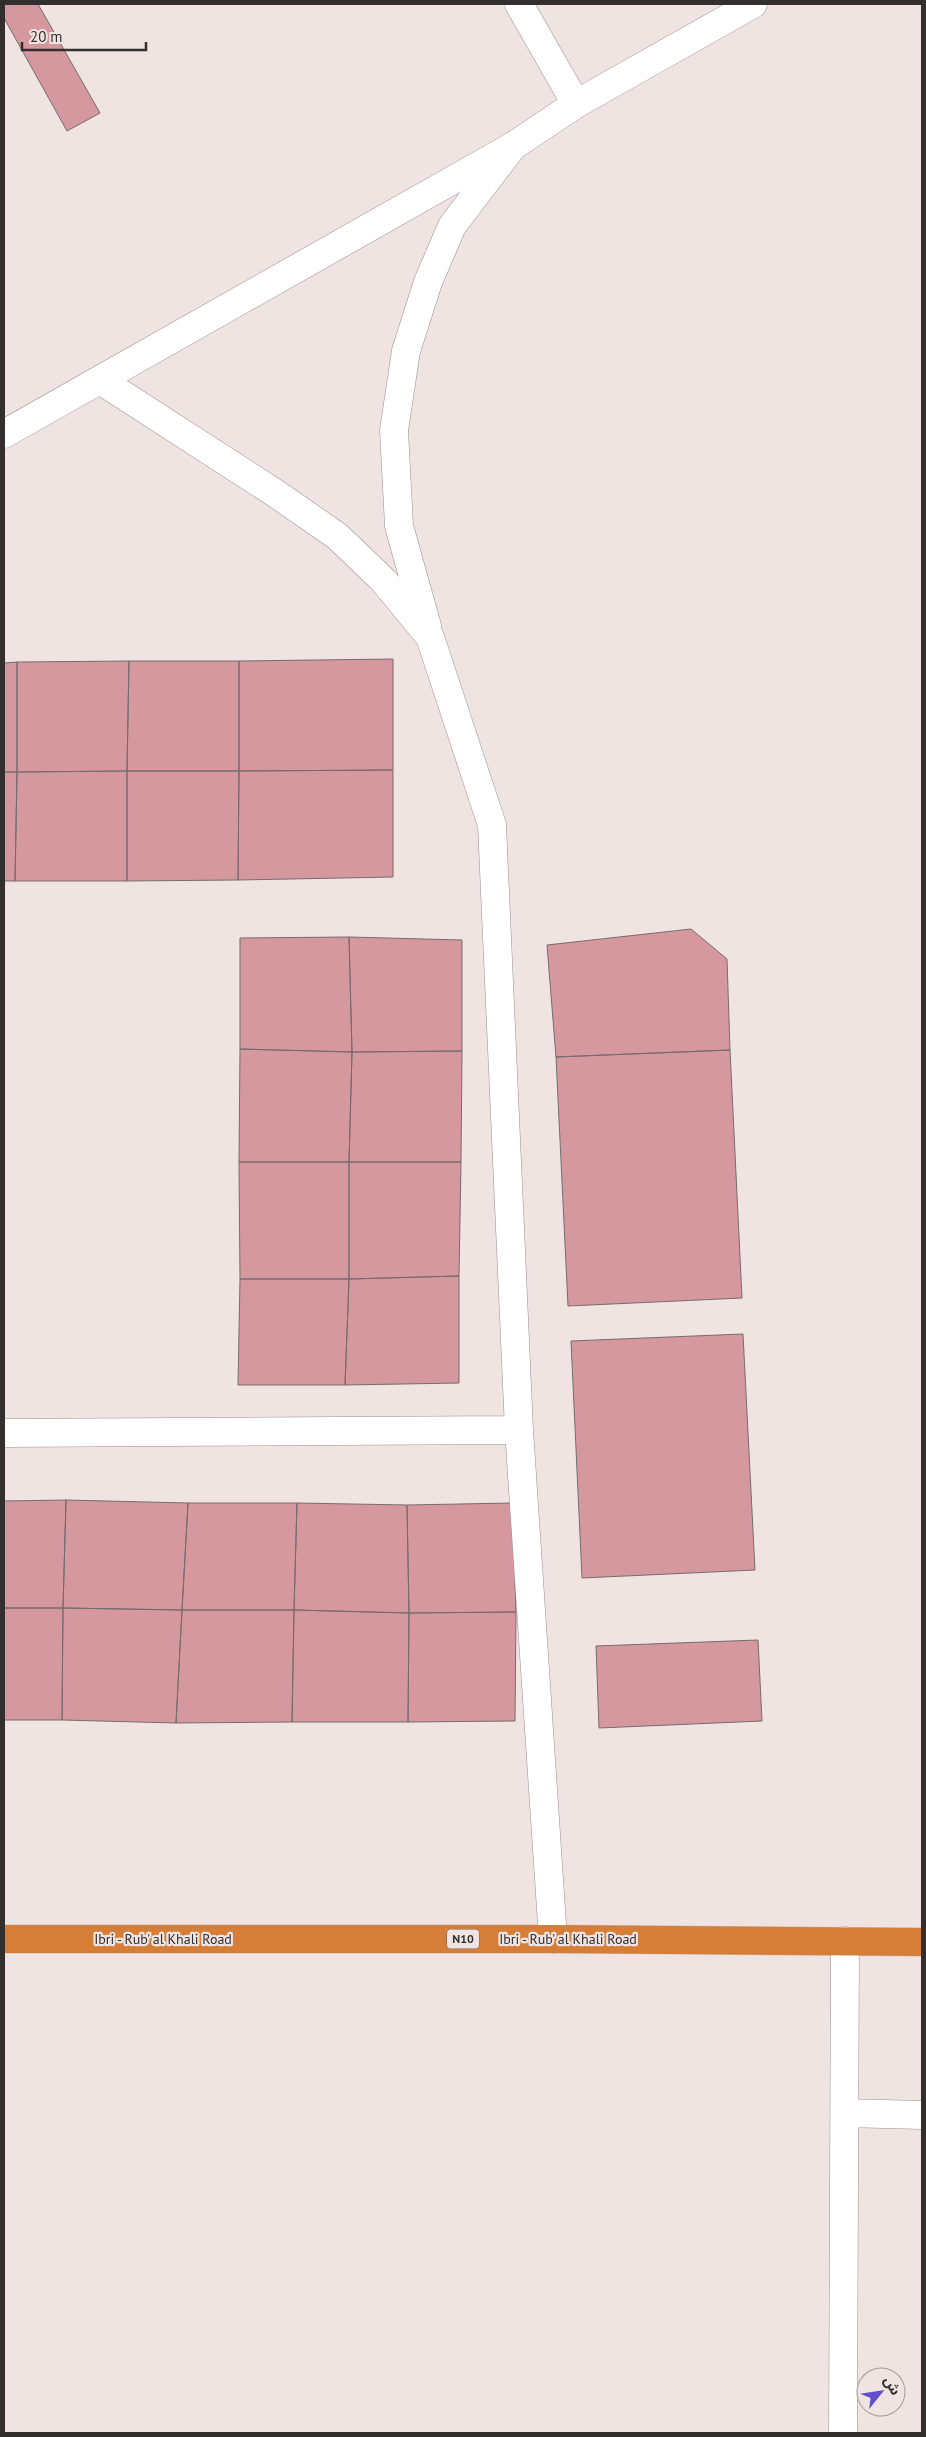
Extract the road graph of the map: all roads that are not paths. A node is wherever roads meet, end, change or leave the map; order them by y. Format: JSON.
{"nodes":[{"id":1,"x":519,"y":4,"type":"edge"},
{"id":2,"x":753,"y":4,"type":"edge"},
{"id":3,"x":576,"y":104,"type":"junction"},
{"id":4,"x":513,"y":146,"type":"junction"},
{"id":5,"x":100,"y":380,"type":"junction"},
{"id":6,"x":5,"y":430,"type":"edge"},
{"id":7,"x":430,"y":637,"type":"junction"},
{"id":8,"x":519,"y":1430,"type":"junction"},
{"id":9,"x":4,"y":1433,"type":"edge"},
{"id":10,"x":4,"y":1939,"type":"edge"},
{"id":11,"x":553,"y":1939,"type":"junction"},
{"id":12,"x":845,"y":1941,"type":"junction"},
{"id":13,"x":922,"y":1942,"type":"edge"},
{"id":14,"x":845,"y":2113,"type":"junction"},
{"id":15,"x":922,"y":2114,"type":"edge"},
{"id":16,"x":843,"y":2433,"type":"edge"}],
"edges":[{"from":1,"to":3,"type":"street"},
{"from":2,"to":3,"type":"street"},
{"from":3,"to":4,"type":"street"},
{"from":4,"to":5,"type":"street"},
{"from":4,"to":7,"type":"street"},
{"from":5,"to":6,"type":"street"},
{"from":5,"to":7,"type":"street"},
{"from":7,"to":8,"type":"street"},
{"from":8,"to":9,"type":"street"},
{"from":8,"to":11,"type":"street"},
{"from":10,"to":11,"type":"highway","name":"Ibri - Rub' al Khali Road","number":"N10"},
{"from":11,"to":12,"type":"highway","name":"Ibri - Rub' al Khali Road","number":"N10"},
{"from":12,"to":13,"type":"highway","name":"Ibri - Rub' al Khali Road","number":"N10"},
{"from":12,"to":14,"type":"street"},
{"from":14,"to":15,"type":"street"},
{"from":14,"to":16,"type":"street"}]}
